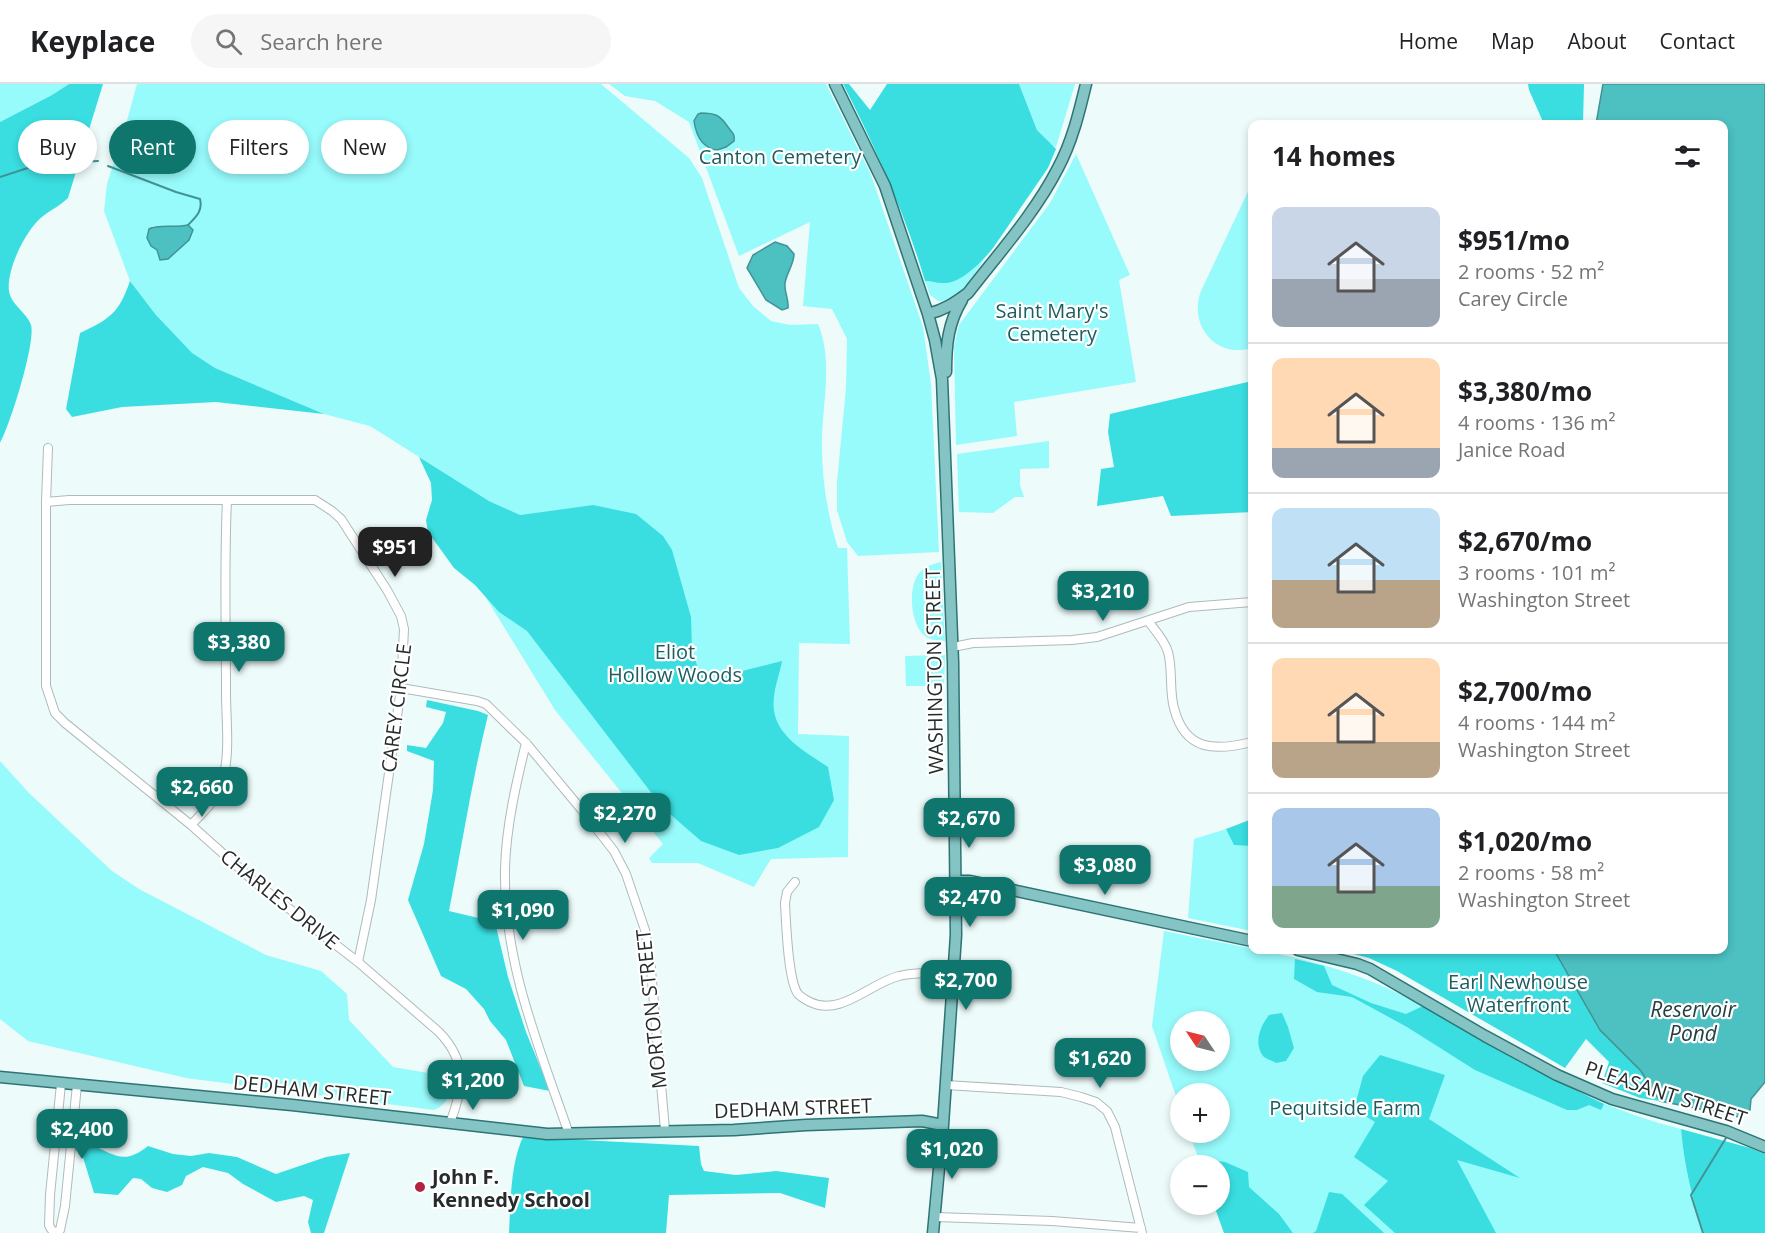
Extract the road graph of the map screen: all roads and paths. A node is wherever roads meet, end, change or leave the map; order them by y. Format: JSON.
{"nodes":[{"id":1,"x":835,"y":84,"type":"edge"},
{"id":2,"x":1086,"y":84,"type":"edge"},
{"id":3,"x":968,"y":293,"type":"junction"},
{"id":4,"x":958,"y":308,"type":"junction"},
{"id":5,"x":930,"y":320,"type":"junction"},
{"id":6,"x":944,"y":432,"type":"junction"},
{"id":7,"x":48,"y":448,"type":"dead end"},
{"id":8,"x":226,"y":500,"type":"junction"},
{"id":9,"x":46,"y":502,"type":"junction"},
{"id":10,"x":1248,"y":602,"type":"edge"},
{"id":11,"x":1148,"y":621,"type":"junction"},
{"id":12,"x":953,"y":647,"type":"junction"},
{"id":13,"x":401,"y":688,"type":"junction"},
{"id":14,"x":526,"y":743,"type":"junction"},
{"id":15,"x":1248,"y":743,"type":"edge"},
{"id":16,"x":191,"y":825,"type":"junction"},
{"id":17,"x":955,"y":881,"type":"junction"},
{"id":18,"x":795,"y":882,"type":"dead end"},
{"id":19,"x":1248,"y":939,"type":"edge"},
{"id":20,"x":1316,"y":954,"type":"edge"},
{"id":21,"x":358,"y":962,"type":"junction"},
{"id":22,"x":954,"y":975,"type":"junction"},
{"id":23,"x":0,"y":1077,"type":"edge"},
{"id":24,"x":61,"y":1084,"type":"junction"},
{"id":25,"x":77,"y":1085,"type":"junction"},
{"id":26,"x":946,"y":1085,"type":"junction"},
{"id":27,"x":450,"y":1123,"type":"junction"},
{"id":28,"x":943,"y":1125,"type":"junction"},
{"id":29,"x":665,"y":1130,"type":"junction"},
{"id":30,"x":569,"y":1134,"type":"junction"},
{"id":31,"x":1765,"y":1146,"type":"edge"},
{"id":32,"x":935,"y":1217,"type":"junction"},
{"id":33,"x":1141,"y":1231,"type":"edge"},
{"id":34,"x":55,"y":1233,"type":"edge"},
{"id":35,"x":933,"y":1233,"type":"edge"}],
"edges":[{"from":1,"to":5,"type":"main road","name":"WASHINGTON STREET"},
{"from":2,"to":3,"type":"main road"},
{"from":3,"to":4,"type":"main road","name":"WASHINGTON STREET"},
{"from":3,"to":5,"type":"main road"},
{"from":4,"to":5,"type":"main road"},
{"from":4,"to":6,"type":"main road","name":"WASHINGTON STREET"},
{"from":5,"to":6,"type":"main road","name":"WASHINGTON STREET"},
{"from":6,"to":12,"type":"main road","name":"WASHINGTON STREET"},
{"from":7,"to":9,"type":"street","name":"CHARLES DRIVE"},
{"from":8,"to":9,"type":"street","name":"CAREY CIRCLE"},
{"from":8,"to":13,"type":"street","name":"CAREY CIRCLE"},
{"from":8,"to":16,"type":"street"},
{"from":9,"to":16,"type":"street","name":"CHARLES DRIVE"},
{"from":10,"to":11,"type":"street"},
{"from":11,"to":12,"type":"street"},
{"from":11,"to":15,"type":"street"},
{"from":12,"to":17,"type":"main road","name":"WASHINGTON STREET"},
{"from":13,"to":14,"type":"street","name":"MORTON STREET"},
{"from":13,"to":21,"type":"street","name":"CAREY CIRCLE"},
{"from":14,"to":29,"type":"street","name":"MORTON STREET"},
{"from":14,"to":30,"type":"street"},
{"from":16,"to":21,"type":"street","name":"CHARLES DRIVE"},
{"from":17,"to":19,"type":"main road"},
{"from":17,"to":22,"type":"main road","name":"WASHINGTON STREET"},
{"from":18,"to":22,"type":"street"},
{"from":20,"to":31,"type":"main road","name":"PLEASANT STREET"},
{"from":21,"to":27,"type":"street","name":"CHARLES DRIVE"},
{"from":22,"to":26,"type":"main road","name":"WASHINGTON STREET"},
{"from":23,"to":24,"type":"main road","name":"DEDHAM STREET"},
{"from":24,"to":25,"type":"main road","name":"DEDHAM STREET"},
{"from":24,"to":34,"type":"street"},
{"from":25,"to":27,"type":"main road","name":"DEDHAM STREET"},
{"from":25,"to":34,"type":"street"},
{"from":26,"to":28,"type":"main road","name":"WASHINGTON STREET"},
{"from":26,"to":33,"type":"street"},
{"from":27,"to":30,"type":"main road","name":"DEDHAM STREET"},
{"from":28,"to":29,"type":"main road","name":"DEDHAM STREET"},
{"from":28,"to":32,"type":"main road","name":"WASHINGTON STREET"},
{"from":29,"to":30,"type":"main road","name":"DEDHAM STREET"},
{"from":32,"to":33,"type":"street"},
{"from":32,"to":35,"type":"main road","name":"WASHINGTON STREET"}]}
